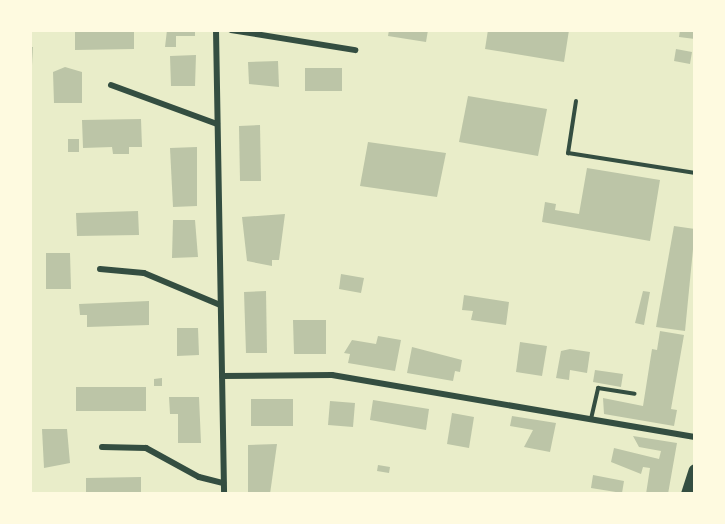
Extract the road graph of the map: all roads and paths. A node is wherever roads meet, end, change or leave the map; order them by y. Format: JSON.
{"nodes":[{"id":1,"x":216,"y":30,"type":"edge"},
{"id":2,"x":231,"y":30,"type":"edge"},
{"id":3,"x":355,"y":50,"type":"dead end"},
{"id":4,"x":111,"y":85,"type":"dead end"},
{"id":5,"x":576,"y":101,"type":"dead end"},
{"id":6,"x":217,"y":124,"type":"junction"},
{"id":7,"x":695,"y":173,"type":"edge"},
{"id":8,"x":100,"y":269,"type":"dead end"},
{"id":9,"x":220,"y":305,"type":"junction"},
{"id":10,"x":222,"y":376,"type":"junction"},
{"id":11,"x":634,"y":394,"type":"dead end"},
{"id":12,"x":591,"y":419,"type":"junction"},
{"id":13,"x":695,"y":437,"type":"edge"},
{"id":14,"x":102,"y":447,"type":"dead end"},
{"id":15,"x":695,"y":470,"type":"edge"},
{"id":16,"x":224,"y":483,"type":"junction"},
{"id":17,"x":224,"y":494,"type":"edge"},
{"id":18,"x":687,"y":494,"type":"edge"}],
"edges":[{"from":1,"to":6,"type":"street"},
{"from":2,"to":3,"type":"street"},
{"from":4,"to":6,"type":"street"},
{"from":5,"to":7,"type":"lane"},
{"from":6,"to":9,"type":"street"},
{"from":8,"to":9,"type":"street"},
{"from":9,"to":10,"type":"street"},
{"from":10,"to":12,"type":"street"},
{"from":10,"to":16,"type":"street"},
{"from":11,"to":12,"type":"lane"},
{"from":12,"to":13,"type":"street"},
{"from":14,"to":16,"type":"street"},
{"from":15,"to":18,"type":"main road"},
{"from":16,"to":17,"type":"street"}]}
